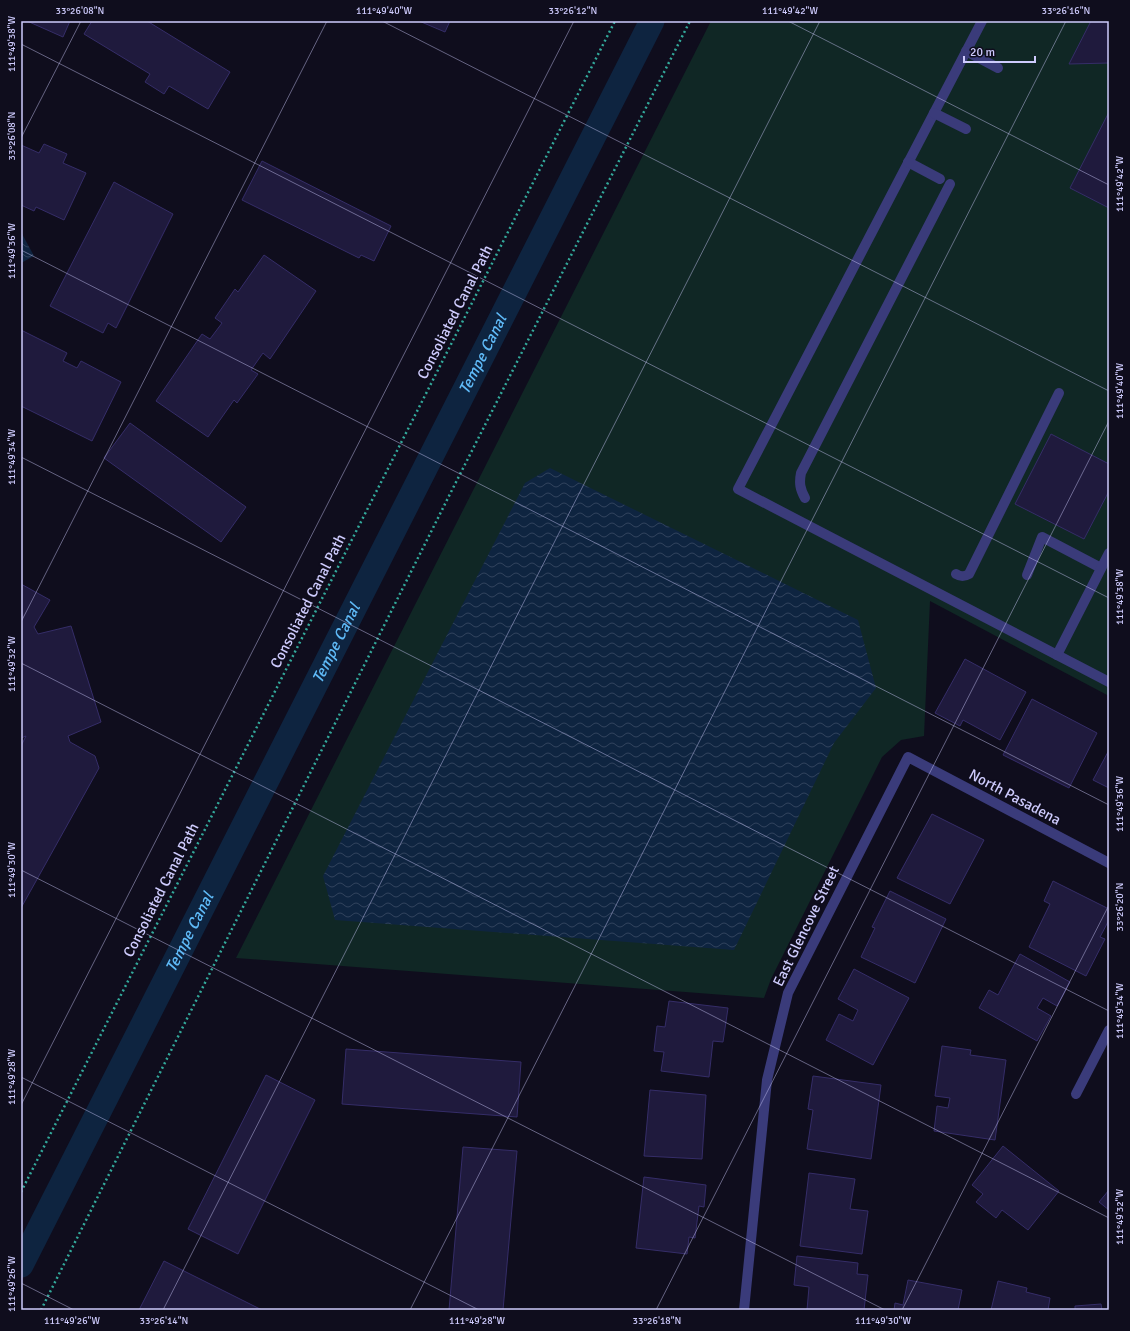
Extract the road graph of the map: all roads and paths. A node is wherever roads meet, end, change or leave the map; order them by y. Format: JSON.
{"nodes":[{"id":1,"x":615,"y":21,"type":"edge"},
{"id":2,"x":690,"y":21,"type":"edge"},
{"id":3,"x":982,"y":21,"type":"edge"},
{"id":4,"x":966,"y":51,"type":"junction"},
{"id":5,"x":998,"y":68,"type":"dead end"},
{"id":6,"x":934,"y":113,"type":"junction"},
{"id":7,"x":966,"y":129,"type":"dead end"},
{"id":8,"x":908,"y":162,"type":"junction"},
{"id":9,"x":940,"y":179,"type":"dead end"},
{"id":10,"x":950,"y":184,"type":"dead end"},
{"id":11,"x":1059,"y":393,"type":"dead end"},
{"id":12,"x":806,"y":498,"type":"dead end"},
{"id":13,"x":1109,"y":553,"type":"edge"},
{"id":14,"x":1102,"y":568,"type":"junction"},
{"id":15,"x":956,"y":574,"type":"dead end"},
{"id":16,"x":1027,"y":574,"type":"dead end"},
{"id":17,"x":1057,"y":655,"type":"junction"},
{"id":18,"x":1109,"y":682,"type":"edge"},
{"id":19,"x":908,"y":757,"type":"joint"},
{"id":20,"x":1109,"y":863,"type":"edge"},
{"id":21,"x":1109,"y":1030,"type":"edge"},
{"id":22,"x":1076,"y":1094,"type":"dead end"},
{"id":23,"x":21,"y":1192,"type":"edge"},
{"id":24,"x":41,"y":1310,"type":"edge"},
{"id":25,"x":744,"y":1310,"type":"edge"}],
"edges":[{"from":1,"to":23,"type":"path","name":"Consoliated Canal Path"},
{"from":2,"to":24,"type":"path"},
{"from":3,"to":4,"type":"street"},
{"from":4,"to":5,"type":"street"},
{"from":4,"to":6,"type":"street"},
{"from":6,"to":7,"type":"street"},
{"from":6,"to":8,"type":"street"},
{"from":8,"to":9,"type":"street"},
{"from":8,"to":17,"type":"street"},
{"from":10,"to":12,"type":"street"},
{"from":11,"to":15,"type":"street"},
{"from":13,"to":14,"type":"street"},
{"from":14,"to":16,"type":"street"},
{"from":14,"to":17,"type":"street"},
{"from":17,"to":18,"type":"street"},
{"from":19,"to":20,"type":"street","name":"North Pasadena"},
{"from":19,"to":25,"type":"street","name":"East Glencove Street"},
{"from":21,"to":22,"type":"street"}]}
